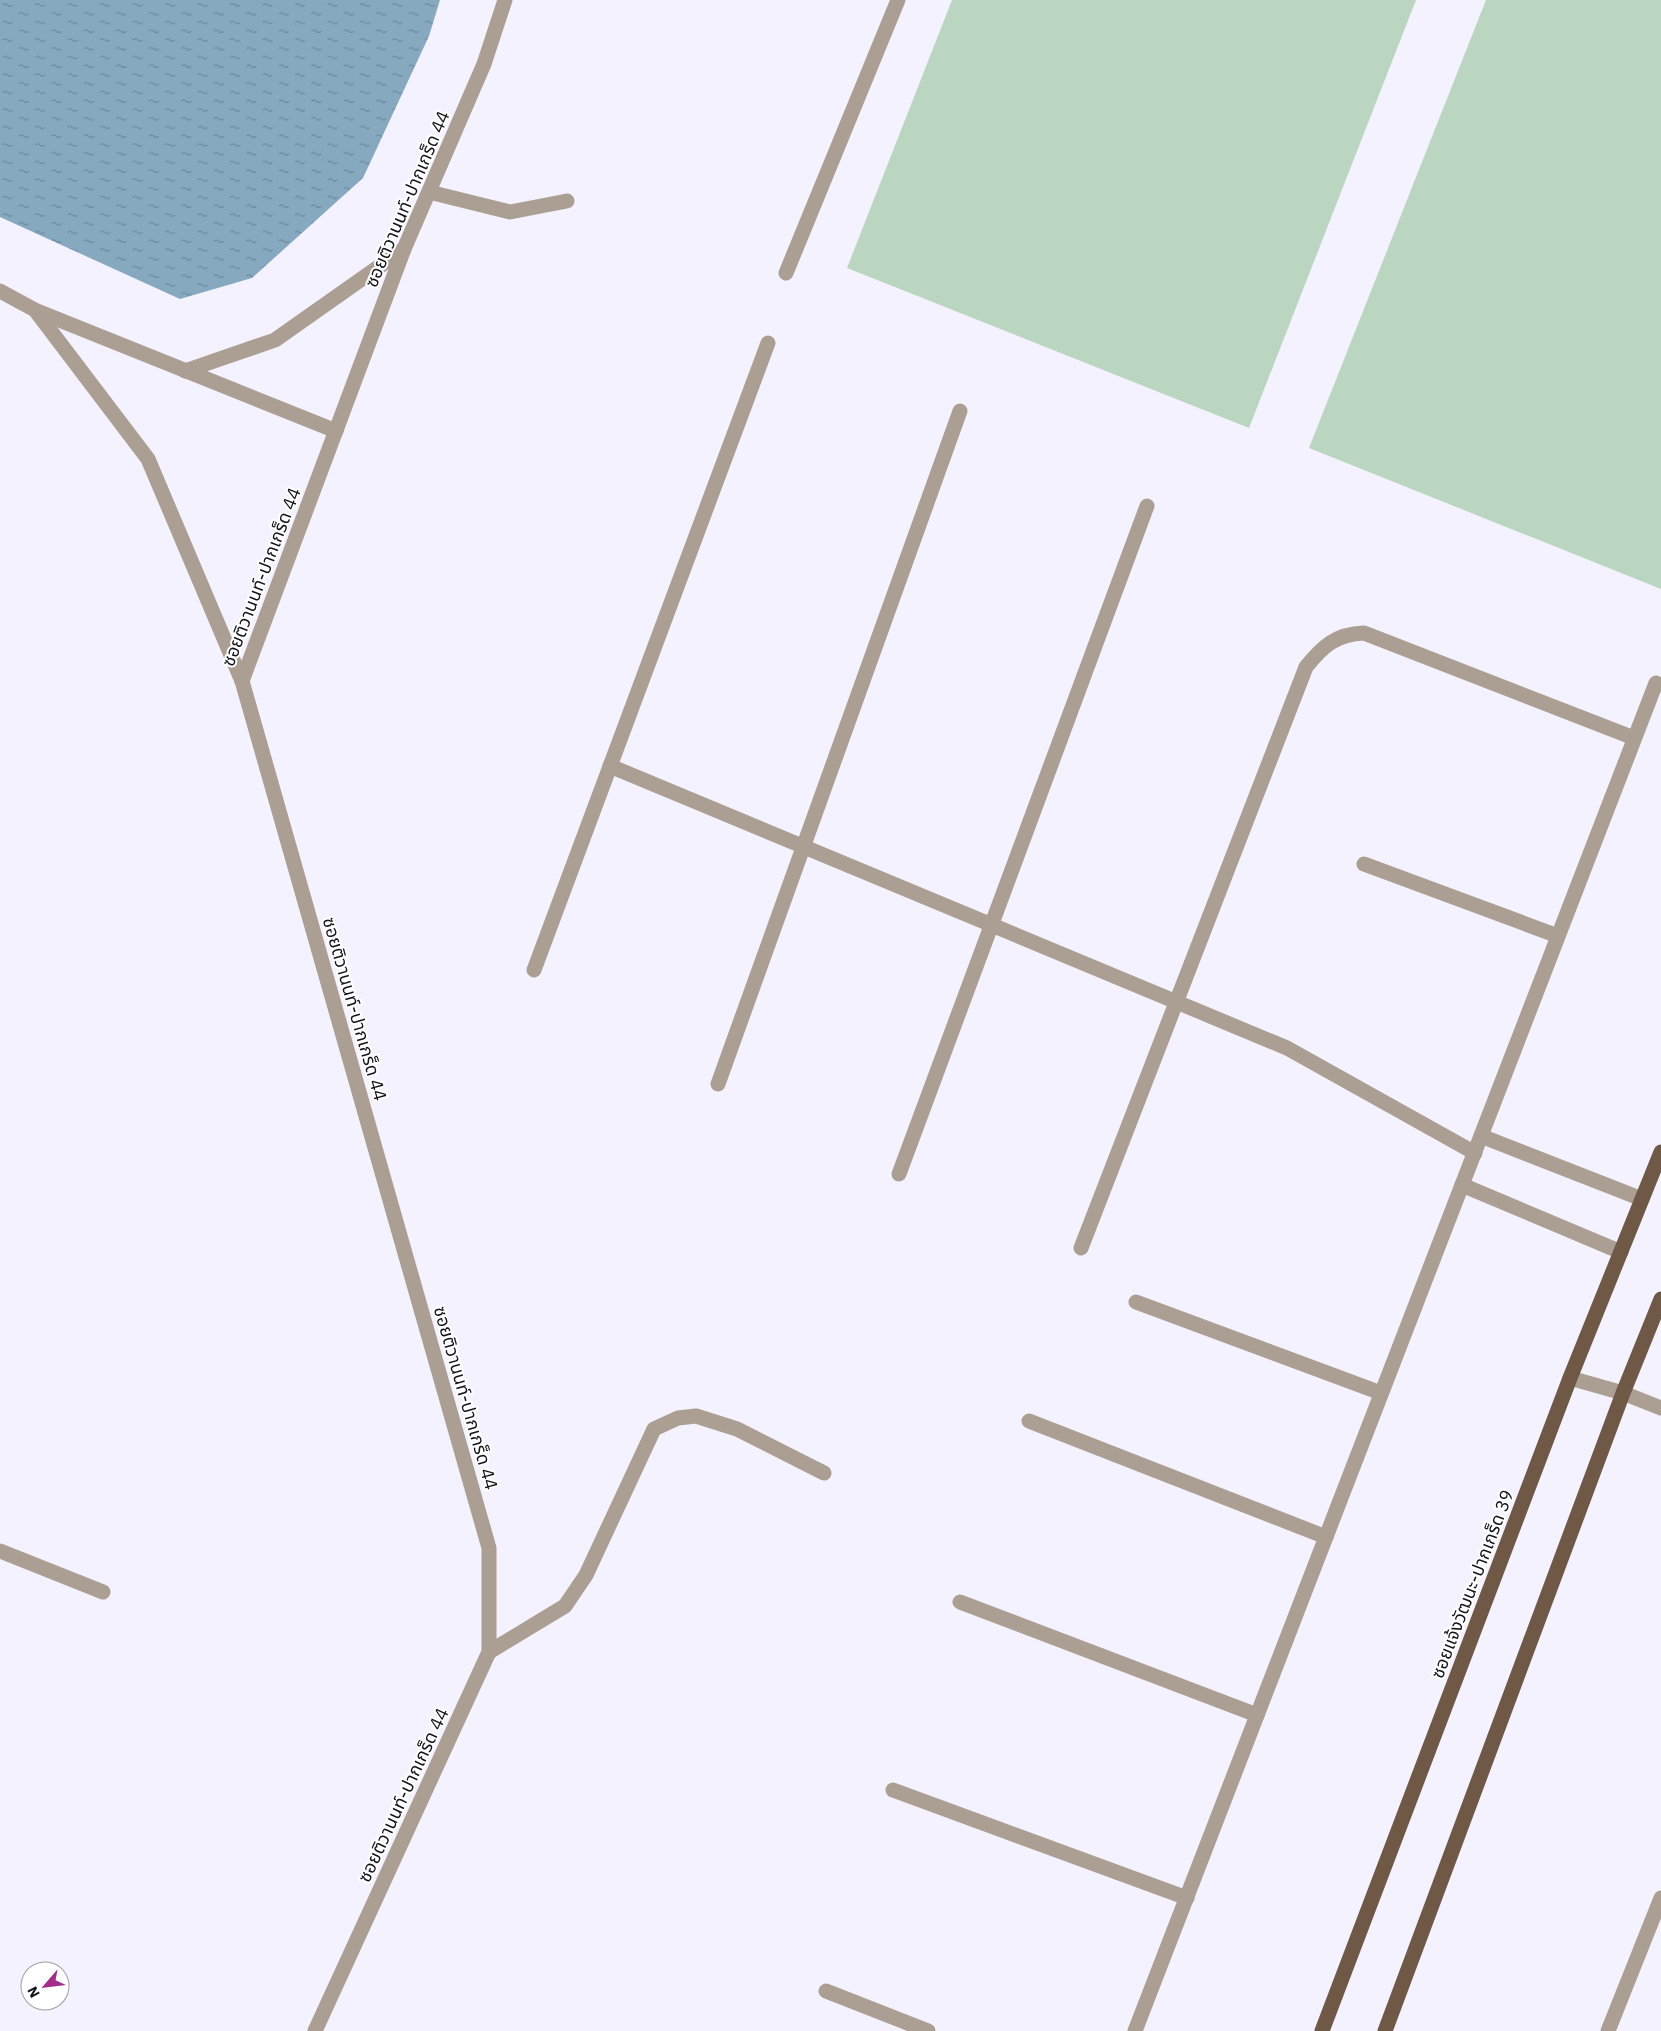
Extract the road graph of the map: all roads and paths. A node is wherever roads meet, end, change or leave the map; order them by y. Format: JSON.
{"nodes":[{"id":1,"x":505,"y":0,"type":"edge"},
{"id":2,"x":898,"y":0,"type":"edge"},
{"id":3,"x":429,"y":192,"type":"junction"},
{"id":4,"x":567,"y":201,"type":"dead end"},
{"id":5,"x":404,"y":249,"type":"junction"},
{"id":6,"x":786,"y":273,"type":"dead end"},
{"id":7,"x":0,"y":291,"type":"edge"},
{"id":8,"x":35,"y":310,"type":"junction"},
{"id":9,"x":768,"y":344,"type":"dead end"},
{"id":10,"x":185,"y":371,"type":"junction"},
{"id":11,"x":960,"y":411,"type":"dead end"},
{"id":12,"x":336,"y":431,"type":"junction"},
{"id":13,"x":1147,"y":506,"type":"dead end"},
{"id":14,"x":242,"y":681,"type":"junction"},
{"id":15,"x":1656,"y":683,"type":"dead end"},
{"id":16,"x":1634,"y":738,"type":"junction"},
{"id":17,"x":610,"y":766,"type":"junction"},
{"id":18,"x":803,"y":847,"type":"junction"},
{"id":19,"x":1364,"y":864,"type":"dead end"},
{"id":20,"x":991,"y":925,"type":"junction"},
{"id":21,"x":1558,"y":936,"type":"junction"},
{"id":22,"x":534,"y":970,"type":"dead end"},
{"id":23,"x":1176,"y":1002,"type":"junction"},
{"id":24,"x":718,"y":1084,"type":"dead end"},
{"id":25,"x":1481,"y":1136,"type":"junction"},
{"id":26,"x":1661,"y":1152,"type":"edge"},
{"id":27,"x":1474,"y":1153,"type":"junction"},
{"id":28,"x":899,"y":1174,"type":"dead end"},
{"id":29,"x":1462,"y":1185,"type":"junction"},
{"id":30,"x":1642,"y":1199,"type":"junction"},
{"id":31,"x":1082,"y":1248,"type":"dead end"},
{"id":32,"x":1621,"y":1252,"type":"junction"},
{"id":33,"x":1661,"y":1299,"type":"edge"},
{"id":34,"x":1136,"y":1302,"type":"dead end"},
{"id":35,"x":1570,"y":1378,"type":"junction"},
{"id":36,"x":1381,"y":1393,"type":"junction"},
{"id":37,"x":1623,"y":1393,"type":"junction"},
{"id":38,"x":1661,"y":1408,"type":"edge"},
{"id":39,"x":1029,"y":1421,"type":"dead end"},
{"id":40,"x":824,"y":1473,"type":"dead end"},
{"id":41,"x":1326,"y":1536,"type":"junction"},
{"id":42,"x":0,"y":1550,"type":"edge"},
{"id":43,"x":103,"y":1592,"type":"dead end"},
{"id":44,"x":960,"y":1602,"type":"dead end"},
{"id":45,"x":489,"y":1652,"type":"junction"},
{"id":46,"x":1257,"y":1715,"type":"junction"},
{"id":47,"x":893,"y":1790,"type":"dead end"},
{"id":48,"x":1187,"y":1898,"type":"junction"},
{"id":49,"x":1661,"y":1898,"type":"edge"},
{"id":50,"x":826,"y":1992,"type":"dead end"},
{"id":51,"x":315,"y":2031,"type":"edge"},
{"id":52,"x":928,"y":2031,"type":"edge"},
{"id":53,"x":1135,"y":2031,"type":"edge"},
{"id":54,"x":1322,"y":2031,"type":"edge"},
{"id":55,"x":1386,"y":2031,"type":"edge"},
{"id":56,"x":1608,"y":2031,"type":"edge"}],
"edges":[{"from":1,"to":3,"type":"street","name":"ซอยติวานนท์-ปากเกร็ด 44"},
{"from":2,"to":6,"type":"street"},
{"from":3,"to":4,"type":"street"},
{"from":3,"to":5,"type":"street","name":"ซอยติวานนท์-ปากเกร็ด 44"},
{"from":5,"to":10,"type":"street"},
{"from":5,"to":12,"type":"street","name":"ซอยติวานนท์-ปากเกร็ด 44"},
{"from":7,"to":8,"type":"street"},
{"from":8,"to":10,"type":"street"},
{"from":8,"to":14,"type":"street"},
{"from":9,"to":17,"type":"street"},
{"from":10,"to":12,"type":"street"},
{"from":11,"to":18,"type":"street"},
{"from":12,"to":14,"type":"street","name":"ซอยติวานนท์-ปากเกร็ด 44"},
{"from":13,"to":20,"type":"street"},
{"from":14,"to":45,"type":"street","name":"ซอยติวานนท์-ปากเกร็ด 44"},
{"from":15,"to":16,"type":"street"},
{"from":16,"to":21,"type":"street"},
{"from":16,"to":23,"type":"street"},
{"from":17,"to":18,"type":"street"},
{"from":17,"to":22,"type":"street"},
{"from":18,"to":20,"type":"street"},
{"from":18,"to":24,"type":"street"},
{"from":19,"to":21,"type":"street"},
{"from":20,"to":23,"type":"street"},
{"from":20,"to":28,"type":"street"},
{"from":21,"to":25,"type":"street"},
{"from":23,"to":27,"type":"street"},
{"from":23,"to":31,"type":"street"},
{"from":25,"to":27,"type":"street"},
{"from":25,"to":30,"type":"street"},
{"from":26,"to":30,"type":"main road","name":"ซอยแจ้งวัฒนะ-ปากเกร็ด 39"},
{"from":27,"to":29,"type":"street"},
{"from":29,"to":32,"type":"street"},
{"from":29,"to":36,"type":"street"},
{"from":30,"to":32,"type":"main road","name":"ซอยแจ้งวัฒนะ-ปากเกร็ด 39"},
{"from":32,"to":35,"type":"main road","name":"ซอยแจ้งวัฒนะ-ปากเกร็ด 39"},
{"from":33,"to":37,"type":"main road"},
{"from":34,"to":36,"type":"street"},
{"from":35,"to":37,"type":"street"},
{"from":35,"to":54,"type":"main road","name":"ซอยแจ้งวัฒนะ-ปากเกร็ด 39"},
{"from":36,"to":41,"type":"street"},
{"from":37,"to":38,"type":"street"},
{"from":37,"to":55,"type":"main road"},
{"from":39,"to":41,"type":"street"},
{"from":40,"to":45,"type":"street"},
{"from":41,"to":46,"type":"street"},
{"from":42,"to":43,"type":"street"},
{"from":44,"to":46,"type":"street"},
{"from":45,"to":51,"type":"street","name":"ซอยติวานนท์-ปากเกร็ด 44"},
{"from":46,"to":48,"type":"street"},
{"from":47,"to":48,"type":"street"},
{"from":48,"to":53,"type":"street"},
{"from":49,"to":56,"type":"street"},
{"from":50,"to":52,"type":"street"}]}
